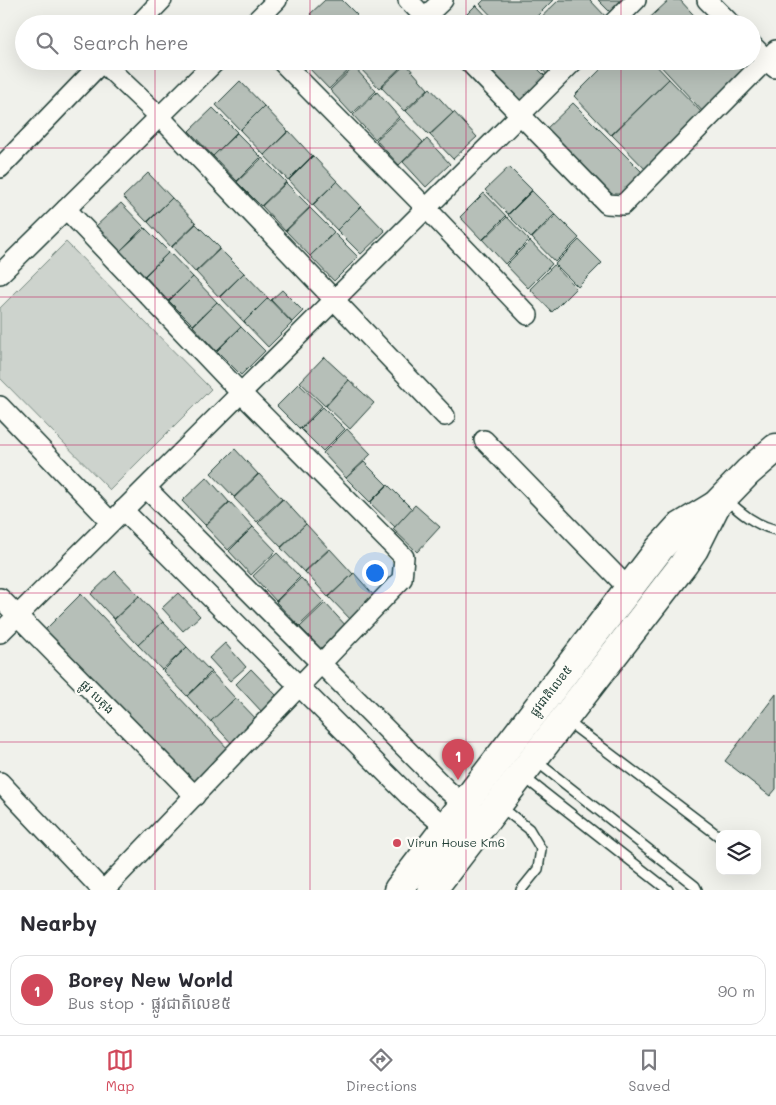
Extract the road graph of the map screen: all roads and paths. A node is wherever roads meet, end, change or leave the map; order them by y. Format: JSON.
{"nodes":[{"id":1,"x":162,"y":0,"type":"edge"},
{"id":2,"x":278,"y":0,"type":"edge"},
{"id":3,"x":408,"y":0,"type":"edge"},
{"id":4,"x":443,"y":0,"type":"edge"},
{"id":5,"x":636,"y":0,"type":"edge"},
{"id":6,"x":707,"y":0,"type":"edge"},
{"id":7,"x":148,"y":15,"type":"edge"},
{"id":8,"x":263,"y":15,"type":"edge"},
{"id":9,"x":422,"y":15,"type":"edge"},
{"id":10,"x":432,"y":15,"type":"edge"},
{"id":11,"x":621,"y":15,"type":"edge"},
{"id":12,"x":722,"y":15,"type":"edge"},
{"id":13,"x":761,"y":51,"type":"edge"},
{"id":14,"x":773,"y":60,"type":"edge"},
{"id":15,"x":93,"y":70,"type":"edge"},
{"id":16,"x":111,"y":70,"type":"edge"},
{"id":17,"x":207,"y":70,"type":"edge"},
{"id":18,"x":290,"y":70,"type":"edge"},
{"id":19,"x":477,"y":70,"type":"edge"},
{"id":20,"x":565,"y":70,"type":"edge"},
{"id":21,"x":520,"y":115,"type":"junction"},
{"id":22,"x":160,"y":117,"type":"junction"},
{"id":23,"x":0,"y":168,"type":"edge"},
{"id":24,"x":427,"y":208,"type":"junction"},
{"id":25,"x":66,"y":209,"type":"junction"},
{"id":26,"x":0,"y":274,"type":"edge"},
{"id":27,"x":335,"y":300,"type":"junction"},
{"id":28,"x":528,"y":315,"type":"dead end"},
{"id":29,"x":241,"y":393,"type":"junction"},
{"id":30,"x":0,"y":406,"type":"edge"},
{"id":31,"x":445,"y":416,"type":"dead end"},
{"id":32,"x":484,"y":440,"type":"dead end"},
{"id":33,"x":776,"y":448,"type":"edge"},
{"id":34,"x":146,"y":488,"type":"junction"},
{"id":35,"x":720,"y":501,"type":"junction"},
{"id":36,"x":117,"y":516,"type":"junction"},
{"id":37,"x":776,"y":530,"type":"edge"},
{"id":38,"x":660,"y":548,"type":"junction"},
{"id":39,"x":683,"y":565,"type":"junction"},
{"id":40,"x":629,"y":589,"type":"junction"},
{"id":41,"x":0,"y":598,"type":"edge"},
{"id":42,"x":17,"y":616,"type":"junction"},
{"id":43,"x":0,"y":633,"type":"edge"},
{"id":44,"x":321,"y":663,"type":"junction"},
{"id":45,"x":300,"y":686,"type":"junction"},
{"id":46,"x":564,"y":719,"type":"junction"},
{"id":47,"x":528,"y":767,"type":"junction"},
{"id":48,"x":0,"y":782,"type":"edge"},
{"id":49,"x":194,"y":796,"type":"junction"},
{"id":50,"x":464,"y":805,"type":"junction"},
{"id":51,"x":492,"y":814,"type":"junction"},
{"id":52,"x":446,"y":828,"type":"junction"},
{"id":53,"x":716,"y":834,"type":"edge"},
{"id":54,"x":467,"y":845,"type":"junction"},
{"id":55,"x":103,"y":890,"type":"edge"},
{"id":56,"x":398,"y":890,"type":"edge"},
{"id":57,"x":432,"y":890,"type":"edge"},
{"id":58,"x":521,"y":890,"type":"edge"},
{"id":59,"x":668,"y":890,"type":"edge"},
{"id":60,"x":697,"y":890,"type":"edge"}],
"edges":[{"from":1,"to":7,"type":"street"},
{"from":2,"to":8,"type":"street"},
{"from":3,"to":9,"type":"street"},
{"from":4,"to":10,"type":"street"},
{"from":5,"to":11,"type":"street"},
{"from":6,"to":12,"type":"street"},
{"from":13,"to":14,"type":"street"},
{"from":14,"to":21,"type":"street"},
{"from":15,"to":23,"type":"street"},
{"from":16,"to":22,"type":"street"},
{"from":17,"to":22,"type":"street"},
{"from":18,"to":24,"type":"street"},
{"from":19,"to":21,"type":"street"},
{"from":20,"to":21,"type":"street"},
{"from":21,"to":24,"type":"street"},
{"from":22,"to":25,"type":"street"},
{"from":22,"to":27,"type":"street"},
{"from":24,"to":27,"type":"street"},
{"from":24,"to":28,"type":"street"},
{"from":25,"to":26,"type":"street"},
{"from":25,"to":29,"type":"street"},
{"from":27,"to":29,"type":"street"},
{"from":27,"to":31,"type":"street"},
{"from":29,"to":34,"type":"street"},
{"from":29,"to":44,"type":"street"},
{"from":30,"to":36,"type":"street"},
{"from":32,"to":40,"type":"street"},
{"from":33,"to":35,"type":"highway","name":"ផ្លូវជាតិលេខ៥"},
{"from":34,"to":36,"type":"street"},
{"from":34,"to":44,"type":"street"},
{"from":35,"to":37,"type":"lane"},
{"from":35,"to":38,"type":"highway","name":"ផ្លូវជាតិលេខ៥"},
{"from":35,"to":39,"type":"highway","name":"ផ្លូវជាតិលេខ៥"},
{"from":36,"to":42,"type":"street"},
{"from":36,"to":45,"type":"street"},
{"from":38,"to":39,"type":"highway"},
{"from":38,"to":40,"type":"highway","name":"ផ្លូវជាតិលេខ៥"},
{"from":39,"to":46,"type":"highway","name":"ផ្លូវជាតិលេខ៥"},
{"from":40,"to":50,"type":"highway","name":"ផ្លូវជាតិលេខ៥"},
{"from":41,"to":42,"type":"street","name":"ផ្លូវ បេតុង"},
{"from":42,"to":43,"type":"street"},
{"from":42,"to":49,"type":"street","name":"ផ្លូវ បេតុង"},
{"from":44,"to":45,"type":"street"},
{"from":44,"to":50,"type":"street"},
{"from":45,"to":49,"type":"street"},
{"from":45,"to":52,"type":"street"},
{"from":46,"to":47,"type":"highway","name":"ផ្លូវជាតិលេខ៥"},
{"from":46,"to":53,"type":"lane"},
{"from":47,"to":51,"type":"highway","name":"ផ្លូវជាតិលេខ៥"},
{"from":47,"to":59,"type":"lane"},
{"from":47,"to":60,"type":"lane"},
{"from":48,"to":55,"type":"street"},
{"from":49,"to":55,"type":"street"},
{"from":50,"to":51,"type":"street"},
{"from":50,"to":52,"type":"highway","name":"ផ្លូវជាតិលេខ៥"},
{"from":51,"to":54,"type":"highway","name":"ផ្លូវជាតិលេខ៥"},
{"from":51,"to":58,"type":"lane"},
{"from":52,"to":54,"type":"street"},
{"from":52,"to":56,"type":"highway","name":"ផ្លូវជាតិលេខ៥"},
{"from":54,"to":57,"type":"highway","name":"ផ្លូវជាតិលេខ៥"}]}
